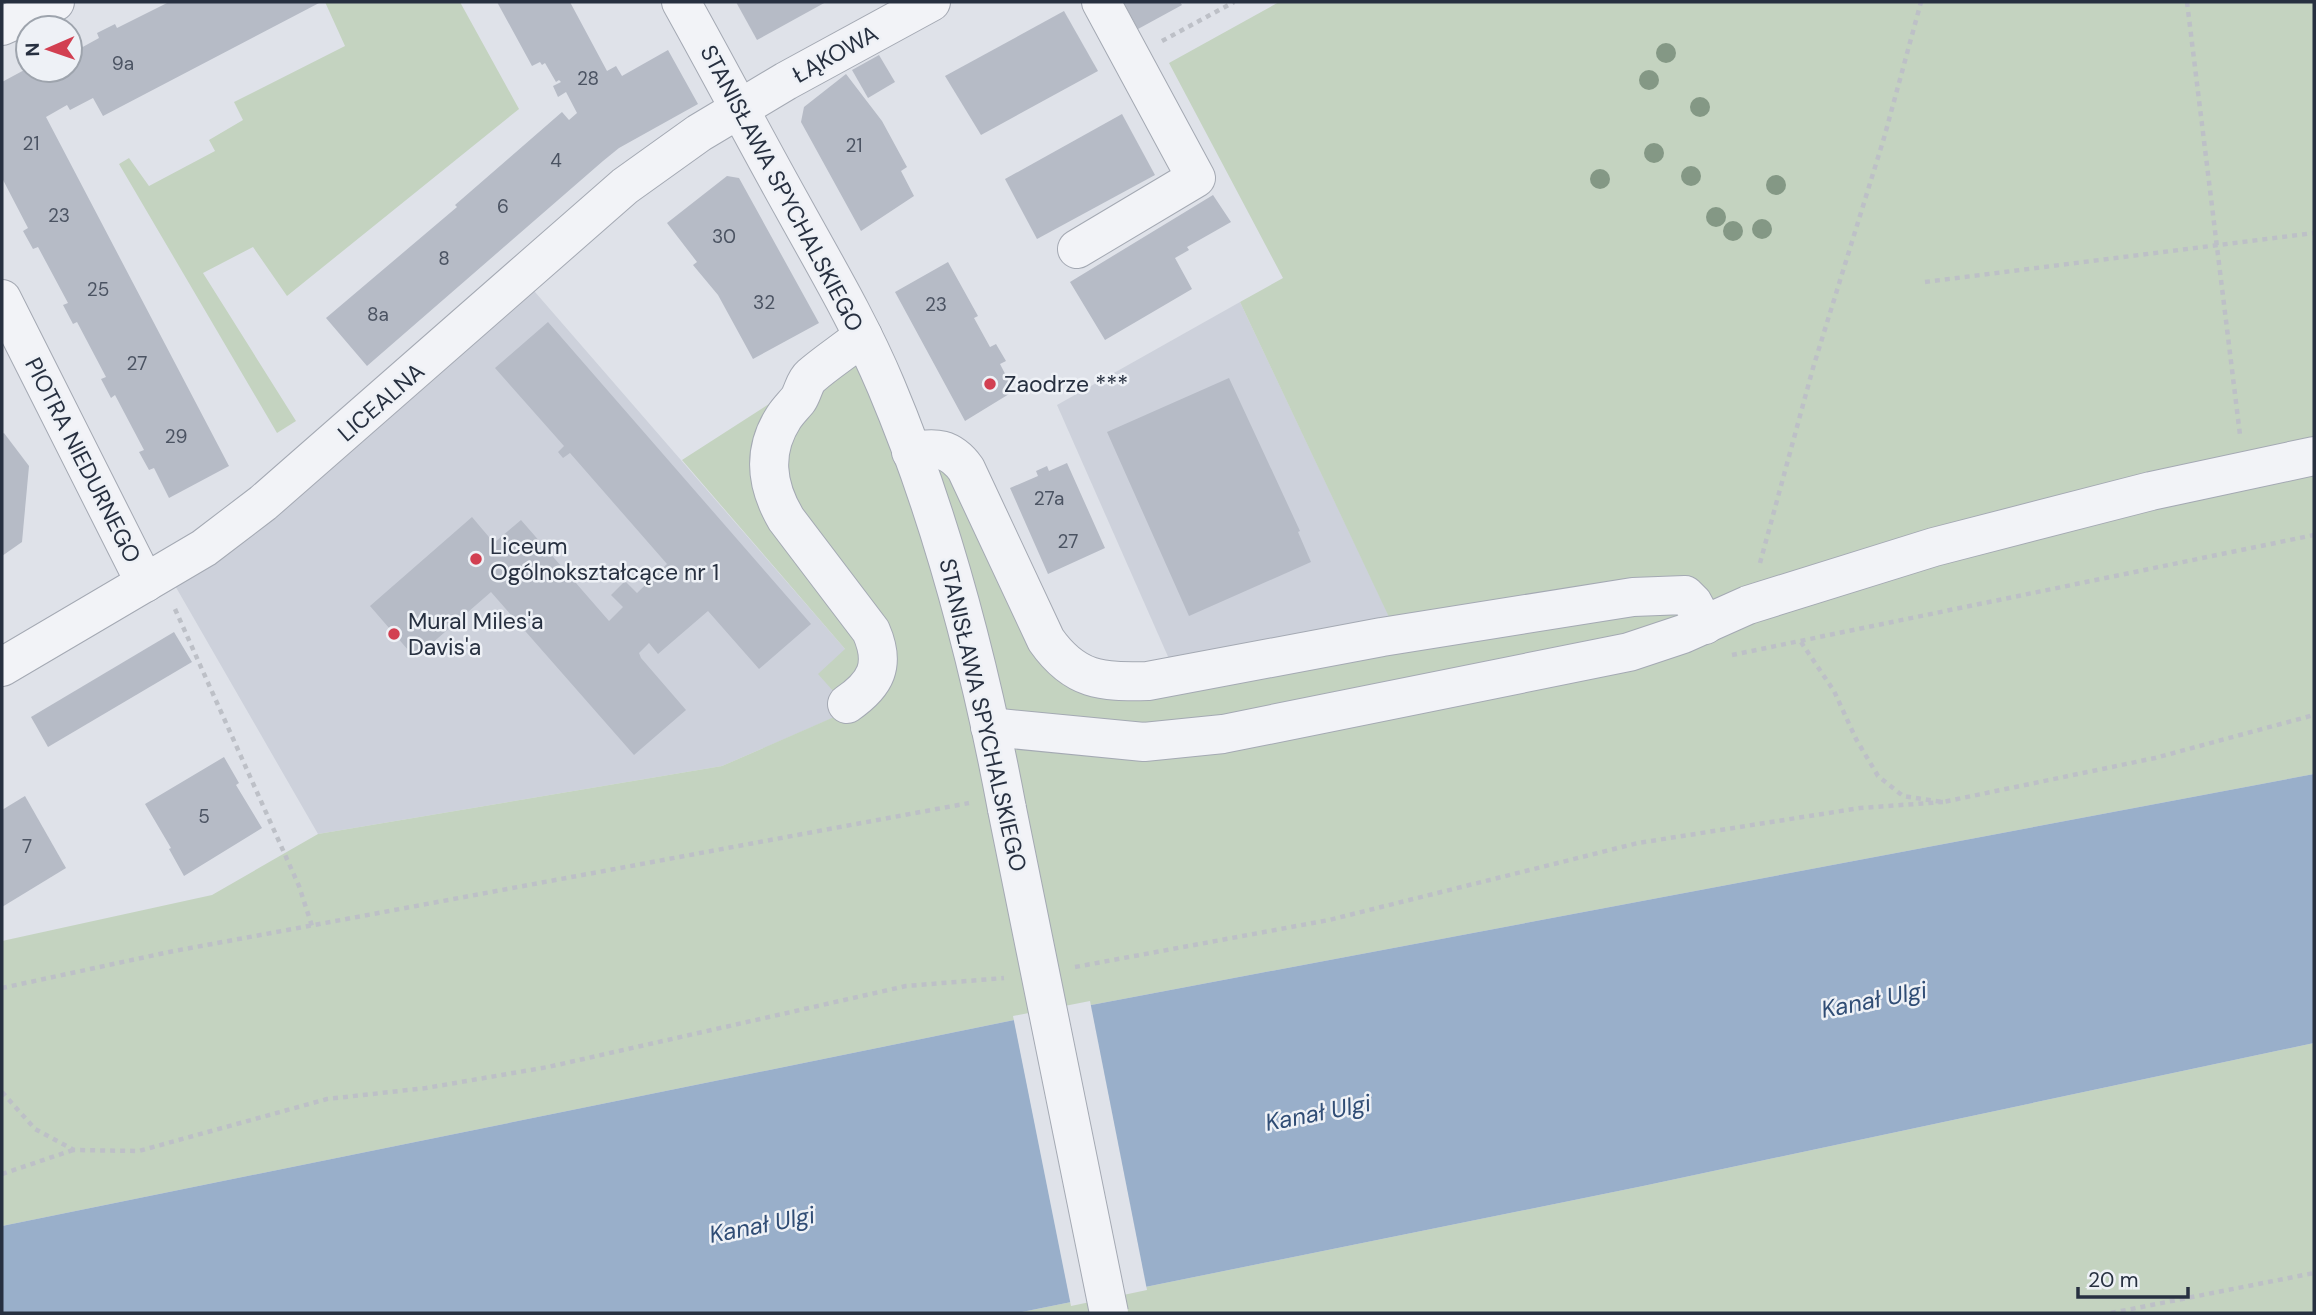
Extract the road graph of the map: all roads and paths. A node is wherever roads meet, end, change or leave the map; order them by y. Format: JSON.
{"nodes":[{"id":1,"x":55,"y":2,"type":"edge"},
{"id":2,"x":681,"y":2,"type":"edge"},
{"id":3,"x":931,"y":2,"type":"edge"},
{"id":4,"x":1101,"y":2,"type":"edge"},
{"id":5,"x":1234,"y":2,"type":"edge"},
{"id":6,"x":1922,"y":2,"type":"edge"},
{"id":7,"x":2187,"y":2,"type":"edge"},
{"id":8,"x":2,"y":26,"type":"edge"},
{"id":9,"x":1131,"y":58,"type":"junction"},
{"id":10,"x":740,"y":109,"type":"junction"},
{"id":11,"x":2314,"y":233,"type":"edge"},
{"id":12,"x":2218,"y":245,"type":"junction"},
{"id":13,"x":1077,"y":249,"type":"dead end"},
{"id":14,"x":1925,"y":282,"type":"dead end"},
{"id":15,"x":2,"y":299,"type":"edge"},
{"id":16,"x":863,"y":336,"type":"junction"},
{"id":17,"x":911,"y":452,"type":"junction"},
{"id":18,"x":2314,"y":456,"type":"edge"},
{"id":19,"x":2244,"y":471,"type":"junction"},
{"id":20,"x":2314,"y":535,"type":"edge"},
{"id":21,"x":153,"y":579,"type":"junction"},
{"id":22,"x":1748,"y":605,"type":"junction"},
{"id":23,"x":1705,"y":625,"type":"junction"},
{"id":24,"x":1668,"y":639,"type":"junction"},
{"id":25,"x":1801,"y":642,"type":"junction"},
{"id":26,"x":1734,"y":656,"type":"junction"},
{"id":27,"x":2,"y":667,"type":"edge"},
{"id":28,"x":847,"y":705,"type":"dead end"},
{"id":29,"x":2314,"y":715,"type":"edge"},
{"id":30,"x":990,"y":727,"type":"junction"},
{"id":31,"x":1943,"y":802,"type":"junction"},
{"id":32,"x":1005,"y":803,"type":"junction"},
{"id":33,"x":312,"y":926,"type":"junction"},
{"id":34,"x":1063,"y":969,"type":"dead end"},
{"id":35,"x":1010,"y":978,"type":"dead end"},
{"id":36,"x":2,"y":988,"type":"edge"},
{"id":37,"x":2,"y":1093,"type":"edge"},
{"id":38,"x":74,"y":1150,"type":"junction"},
{"id":39,"x":2,"y":1174,"type":"edge"},
{"id":40,"x":2314,"y":1273,"type":"edge"},
{"id":41,"x":1109,"y":1313,"type":"edge"},
{"id":42,"x":2111,"y":1313,"type":"edge"}],
"edges":[{"from":1,"to":8,"type":"street"},
{"from":2,"to":10,"type":"street","name":"STANISŁAWA SPYCHALSKIEGO"},
{"from":3,"to":10,"type":"street","name":"ŁĄKOWA"},
{"from":4,"to":9,"type":"street"},
{"from":5,"to":9,"type":"path"},
{"from":6,"to":22,"type":"path"},
{"from":7,"to":12,"type":"path"},
{"from":9,"to":13,"type":"street"},
{"from":10,"to":16,"type":"street","name":"STANISŁAWA SPYCHALSKIEGO"},
{"from":10,"to":21,"type":"street","name":"LICEALNA"},
{"from":11,"to":12,"type":"path"},
{"from":12,"to":14,"type":"path"},
{"from":12,"to":19,"type":"path"},
{"from":15,"to":21,"type":"street","name":"PIOTRA NIEDURNEGO"},
{"from":16,"to":17,"type":"street","name":"STANISŁAWA SPYCHALSKIEGO"},
{"from":16,"to":28,"type":"street"},
{"from":17,"to":23,"type":"street"},
{"from":17,"to":30,"type":"street","name":"STANISŁAWA SPYCHALSKIEGO"},
{"from":18,"to":19,"type":"street"},
{"from":19,"to":22,"type":"street"},
{"from":20,"to":25,"type":"path"},
{"from":21,"to":27,"type":"street","name":"LICEALNA"},
{"from":21,"to":33,"type":"path"},
{"from":22,"to":23,"type":"street"},
{"from":22,"to":26,"type":"path"},
{"from":23,"to":24,"type":"street"},
{"from":24,"to":26,"type":"path"},
{"from":24,"to":30,"type":"street"},
{"from":25,"to":26,"type":"path"},
{"from":25,"to":31,"type":"path"},
{"from":29,"to":31,"type":"path"},
{"from":30,"to":32,"type":"street","name":"STANISŁAWA SPYCHALSKIEGO"},
{"from":31,"to":34,"type":"path"},
{"from":32,"to":33,"type":"path"},
{"from":32,"to":41,"type":"street","name":"STANISŁAWA SPYCHALSKIEGO","bridge":true},
{"from":33,"to":36,"type":"path"},
{"from":35,"to":38,"type":"path"},
{"from":37,"to":38,"type":"path"},
{"from":38,"to":39,"type":"path"},
{"from":40,"to":42,"type":"path"}]}
